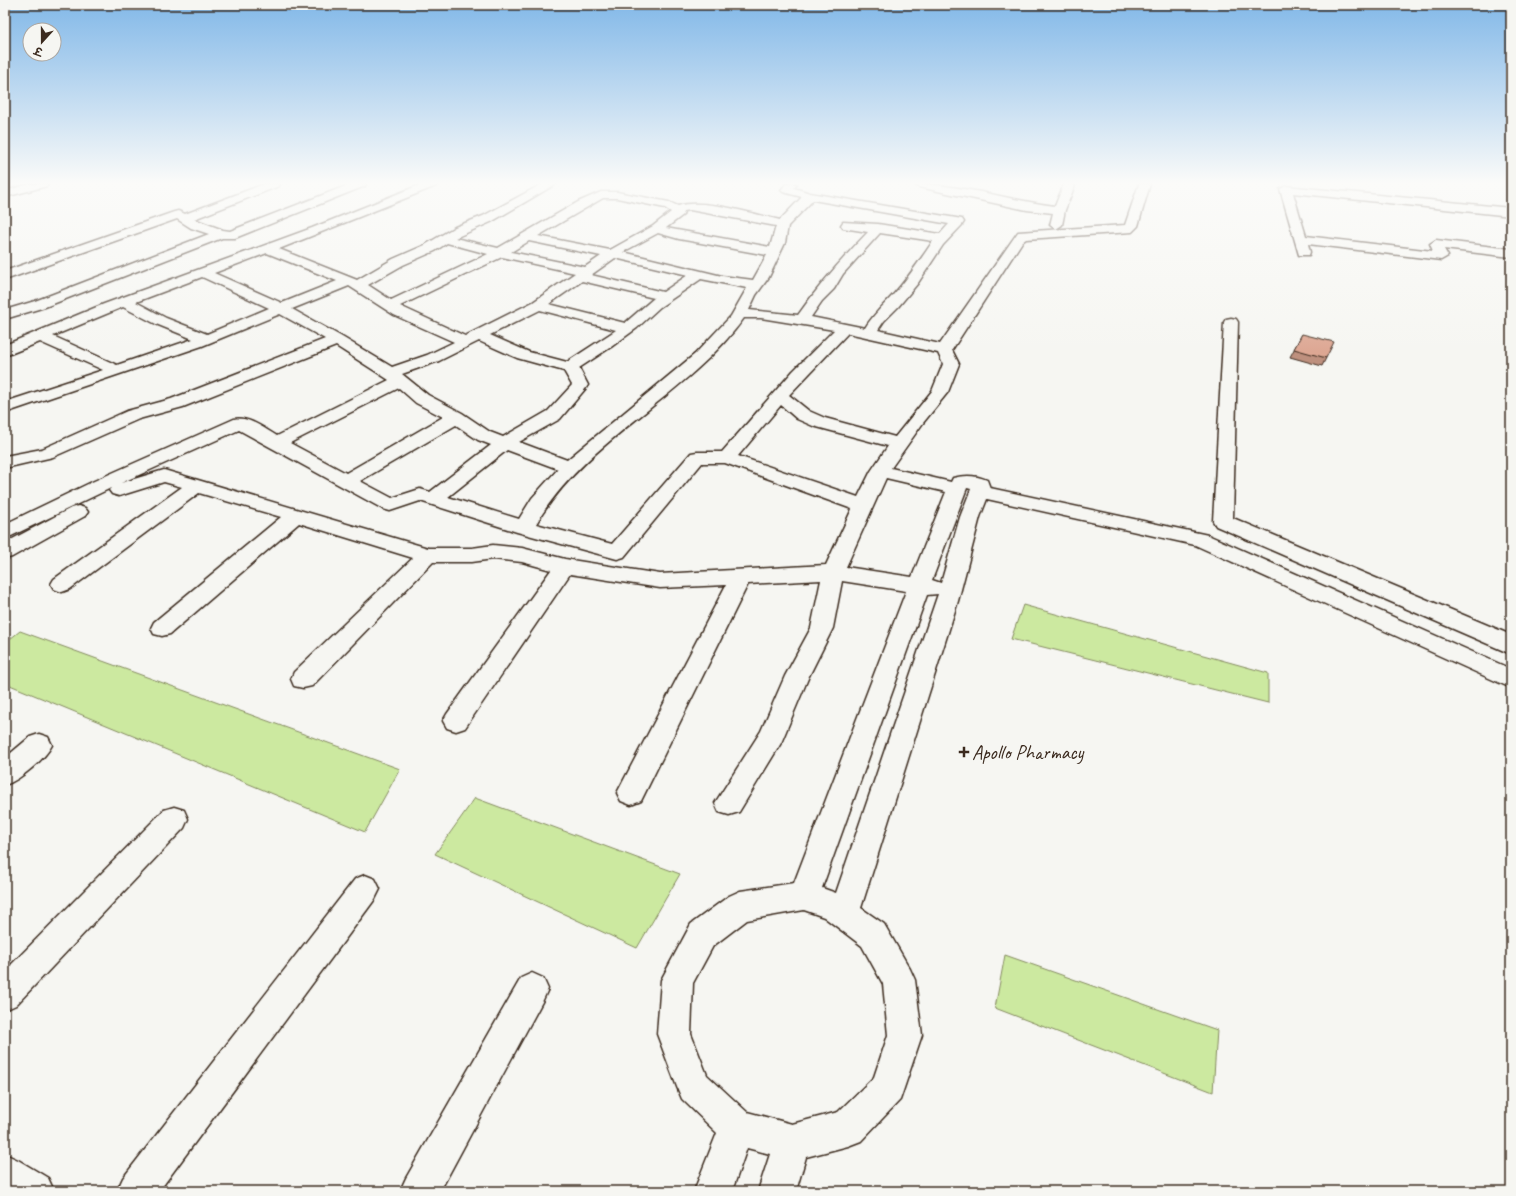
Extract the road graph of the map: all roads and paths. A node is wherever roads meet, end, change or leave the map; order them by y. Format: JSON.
{"nodes":[{"id":1,"x":1300,"y":239,"type":"edge"},
{"id":2,"x":108,"y":240,"type":"edge"},
{"id":3,"x":205,"y":240,"type":"edge"},
{"id":4,"x":290,"y":240,"type":"edge"},
{"id":5,"x":444,"y":240,"type":"edge"},
{"id":6,"x":448,"y":240,"type":"edge"},
{"id":7,"x":521,"y":240,"type":"edge"},
{"id":8,"x":540,"y":240,"type":"edge"},
{"id":9,"x":635,"y":240,"type":"edge"},
{"id":10,"x":706,"y":240,"type":"edge"},
{"id":11,"x":780,"y":240,"type":"edge"},
{"id":12,"x":867,"y":240,"type":"edge"},
{"id":13,"x":941,"y":240,"type":"edge"},
{"id":14,"x":1017,"y":240,"type":"edge"},
{"id":15,"x":1307,"y":240,"type":"edge"},
{"id":16,"x":267,"y":249,"type":"junction"},
{"id":17,"x":774,"y":252,"type":"junction"},
{"id":18,"x":1304,"y":252,"type":"dead end"},
{"id":19,"x":500,"y":253,"type":"junction"},
{"id":20,"x":612,"y":254,"type":"junction"},
{"id":21,"x":1511,"y":254,"type":"edge"},
{"id":22,"x":203,"y":273,"type":"junction"},
{"id":23,"x":582,"y":274,"type":"junction"},
{"id":24,"x":699,"y":274,"type":"junction"},
{"id":25,"x":5,"y":276,"type":"edge"},
{"id":26,"x":354,"y":283,"type":"junction"},
{"id":27,"x":756,"y":285,"type":"junction"},
{"id":28,"x":666,"y":297,"type":"junction"},
{"id":29,"x":125,"y":302,"type":"junction"},
{"id":30,"x":538,"y":305,"type":"junction"},
{"id":31,"x":390,"y":306,"type":"junction"},
{"id":32,"x":282,"y":309,"type":"junction"},
{"id":33,"x":740,"y":314,"type":"junction"},
{"id":34,"x":5,"y":315,"type":"edge"},
{"id":35,"x":801,"y":321,"type":"junction"},
{"id":36,"x":1231,"y":322,"type":"dead end"},
{"id":37,"x":627,"y":328,"type":"junction"},
{"id":38,"x":844,"y":328,"type":"junction"},
{"id":39,"x":868,"y":334,"type":"junction"},
{"id":40,"x":40,"y":336,"type":"junction"},
{"id":41,"x":473,"y":338,"type":"junction"},
{"id":42,"x":206,"y":339,"type":"junction"},
{"id":43,"x":337,"y":340,"type":"junction"},
{"id":44,"x":944,"y":350,"type":"junction"},
{"id":45,"x":5,"y":352,"type":"edge"},
{"id":46,"x":570,"y":367,"type":"junction"},
{"id":47,"x":115,"y":370,"type":"junction"},
{"id":48,"x":395,"y":377,"type":"junction"},
{"id":49,"x":780,"y":396,"type":"junction"},
{"id":50,"x":5,"y":408,"type":"edge"},
{"id":51,"x":456,"y":417,"type":"junction"},
{"id":52,"x":277,"y":443,"type":"junction"},
{"id":53,"x":506,"y":443,"type":"junction"},
{"id":54,"x":900,"y":444,"type":"junction"},
{"id":55,"x":727,"y":458,"type":"junction"},
{"id":56,"x":5,"y":462,"type":"edge"},
{"id":57,"x":570,"y":467,"type":"junction"},
{"id":58,"x":880,"y":471,"type":"junction"},
{"id":59,"x":346,"y":481,"type":"junction"},
{"id":60,"x":196,"y":486,"type":"junction"},
{"id":61,"x":968,"y":490,"type":"junction"},
{"id":62,"x":433,"y":499,"type":"junction"},
{"id":63,"x":863,"y":506,"type":"junction"},
{"id":64,"x":296,"y":515,"type":"junction"},
{"id":65,"x":524,"y":527,"type":"junction"},
{"id":66,"x":5,"y":532,"type":"edge"},
{"id":67,"x":5,"y":552,"type":"edge"},
{"id":68,"x":616,"y":552,"type":"junction"},
{"id":69,"x":428,"y":555,"type":"junction"},
{"id":70,"x":539,"y":559,"type":"junction"},
{"id":71,"x":565,"y":566,"type":"junction"},
{"id":72,"x":833,"y":572,"type":"junction"},
{"id":73,"x":619,"y":575,"type":"junction"},
{"id":74,"x":740,"y":578,"type":"junction"},
{"id":75,"x":62,"y":584,"type":"dead end"},
{"id":76,"x":919,"y":585,"type":"junction"},
{"id":77,"x":950,"y":592,"type":"junction"},
{"id":78,"x":162,"y":628,"type":"dead end"},
{"id":79,"x":1511,"y":645,"type":"edge"},
{"id":80,"x":303,"y":679,"type":"dead end"},
{"id":81,"x":1511,"y":679,"type":"edge"},
{"id":82,"x":456,"y":721,"type":"dead end"},
{"id":83,"x":39,"y":745,"type":"dead end"},
{"id":84,"x":5,"y":774,"type":"edge"},
{"id":85,"x":631,"y":793,"type":"dead end"},
{"id":86,"x":729,"y":803,"type":"dead end"},
{"id":87,"x":174,"y":819,"type":"dead end"},
{"id":88,"x":365,"y":889,"type":"dead end"},
{"id":89,"x":804,"y":896,"type":"junction"},
{"id":90,"x":844,"y":914,"type":"junction"},
{"id":91,"x":532,"y":989,"type":"dead end"},
{"id":92,"x":5,"y":994,"type":"edge"},
{"id":93,"x":737,"y":1127,"type":"junction"},
{"id":94,"x":792,"y":1142,"type":"junction"},
{"id":95,"x":5,"y":1173,"type":"edge"},
{"id":96,"x":35,"y":1191,"type":"edge"},
{"id":97,"x":136,"y":1191,"type":"edge"},
{"id":98,"x":419,"y":1191,"type":"edge"},
{"id":99,"x":713,"y":1191,"type":"edge"},
{"id":100,"x":777,"y":1191,"type":"edge"}],
"edges":[{"from":1,"to":18,"type":"street"},
{"from":2,"to":25,"type":"street"},
{"from":3,"to":34,"type":"street"},
{"from":4,"to":16,"type":"street"},
{"from":5,"to":26,"type":"street"},
{"from":6,"to":19,"type":"street"},
{"from":7,"to":19,"type":"street"},
{"from":8,"to":20,"type":"street"},
{"from":9,"to":20,"type":"street"},
{"from":10,"to":17,"type":"street"},
{"from":11,"to":17,"type":"street"},
{"from":12,"to":35,"type":"street"},
{"from":13,"to":39,"type":"street"},
{"from":14,"to":44,"type":"street"},
{"from":15,"to":21,"type":"street"},
{"from":16,"to":22,"type":"street"},
{"from":16,"to":26,"type":"street"},
{"from":17,"to":27,"type":"street"},
{"from":19,"to":23,"type":"street"},
{"from":19,"to":31,"type":"street"},
{"from":20,"to":23,"type":"street"},
{"from":20,"to":24,"type":"street"},
{"from":22,"to":29,"type":"street"},
{"from":22,"to":32,"type":"street"},
{"from":23,"to":28,"type":"street"},
{"from":23,"to":30,"type":"street"},
{"from":24,"to":27,"type":"street"},
{"from":24,"to":28,"type":"street"},
{"from":26,"to":31,"type":"street"},
{"from":26,"to":32,"type":"street"},
{"from":27,"to":33,"type":"street"},
{"from":28,"to":37,"type":"street"},
{"from":29,"to":40,"type":"street"},
{"from":29,"to":42,"type":"street"},
{"from":30,"to":37,"type":"street"},
{"from":30,"to":41,"type":"street"},
{"from":31,"to":41,"type":"street"},
{"from":32,"to":42,"type":"street"},
{"from":32,"to":43,"type":"street"},
{"from":33,"to":35,"type":"street"},
{"from":33,"to":57,"type":"street"},
{"from":35,"to":38,"type":"street"},
{"from":36,"to":79,"type":"street"},
{"from":37,"to":46,"type":"street"},
{"from":38,"to":39,"type":"street"},
{"from":38,"to":49,"type":"street"},
{"from":39,"to":44,"type":"street"},
{"from":40,"to":45,"type":"street"},
{"from":40,"to":47,"type":"street"},
{"from":41,"to":46,"type":"street"},
{"from":41,"to":48,"type":"street"},
{"from":42,"to":47,"type":"street"},
{"from":43,"to":48,"type":"street"},
{"from":43,"to":56,"type":"street"},
{"from":44,"to":54,"type":"street"},
{"from":46,"to":53,"type":"street"},
{"from":47,"to":50,"type":"street"},
{"from":48,"to":51,"type":"street"},
{"from":48,"to":52,"type":"street"},
{"from":49,"to":54,"type":"street"},
{"from":49,"to":55,"type":"street"},
{"from":51,"to":53,"type":"street"},
{"from":51,"to":59,"type":"street"},
{"from":52,"to":59,"type":"street"},
{"from":52,"to":66,"type":"street"},
{"from":53,"to":57,"type":"street"},
{"from":53,"to":62,"type":"street"},
{"from":54,"to":58,"type":"street"},
{"from":55,"to":63,"type":"street"},
{"from":55,"to":68,"type":"street"},
{"from":57,"to":65,"type":"street"},
{"from":58,"to":61,"type":"street"},
{"from":58,"to":63,"type":"street"},
{"from":59,"to":62,"type":"street"},
{"from":60,"to":64,"type":"street"},
{"from":60,"to":67,"type":"street"},
{"from":60,"to":75,"type":"street"},
{"from":61,"to":76,"type":"street"},
{"from":61,"to":77,"type":"street"},
{"from":61,"to":81,"type":"street"},
{"from":62,"to":65,"type":"street"},
{"from":63,"to":72,"type":"street"},
{"from":64,"to":69,"type":"street"},
{"from":64,"to":78,"type":"street"},
{"from":65,"to":68,"type":"street"},
{"from":65,"to":70,"type":"street"},
{"from":68,"to":73,"type":"street"},
{"from":69,"to":70,"type":"street"},
{"from":69,"to":80,"type":"street"},
{"from":70,"to":71,"type":"street"},
{"from":71,"to":73,"type":"street"},
{"from":71,"to":82,"type":"street"},
{"from":72,"to":74,"type":"street"},
{"from":72,"to":76,"type":"street"},
{"from":72,"to":86,"type":"street"},
{"from":73,"to":74,"type":"street"},
{"from":74,"to":85,"type":"street"},
{"from":76,"to":77,"type":"street"},
{"from":76,"to":89,"type":"street"},
{"from":77,"to":90,"type":"street"},
{"from":83,"to":84,"type":"street"},
{"from":87,"to":92,"type":"street"},
{"from":88,"to":97,"type":"street"},
{"from":89,"to":90,"type":"street"},
{"from":89,"to":93,"type":"street"},
{"from":90,"to":94,"type":"street"},
{"from":91,"to":98,"type":"street"},
{"from":93,"to":94,"type":"street"},
{"from":93,"to":99,"type":"street"},
{"from":94,"to":100,"type":"street"},
{"from":95,"to":96,"type":"street"}]}
